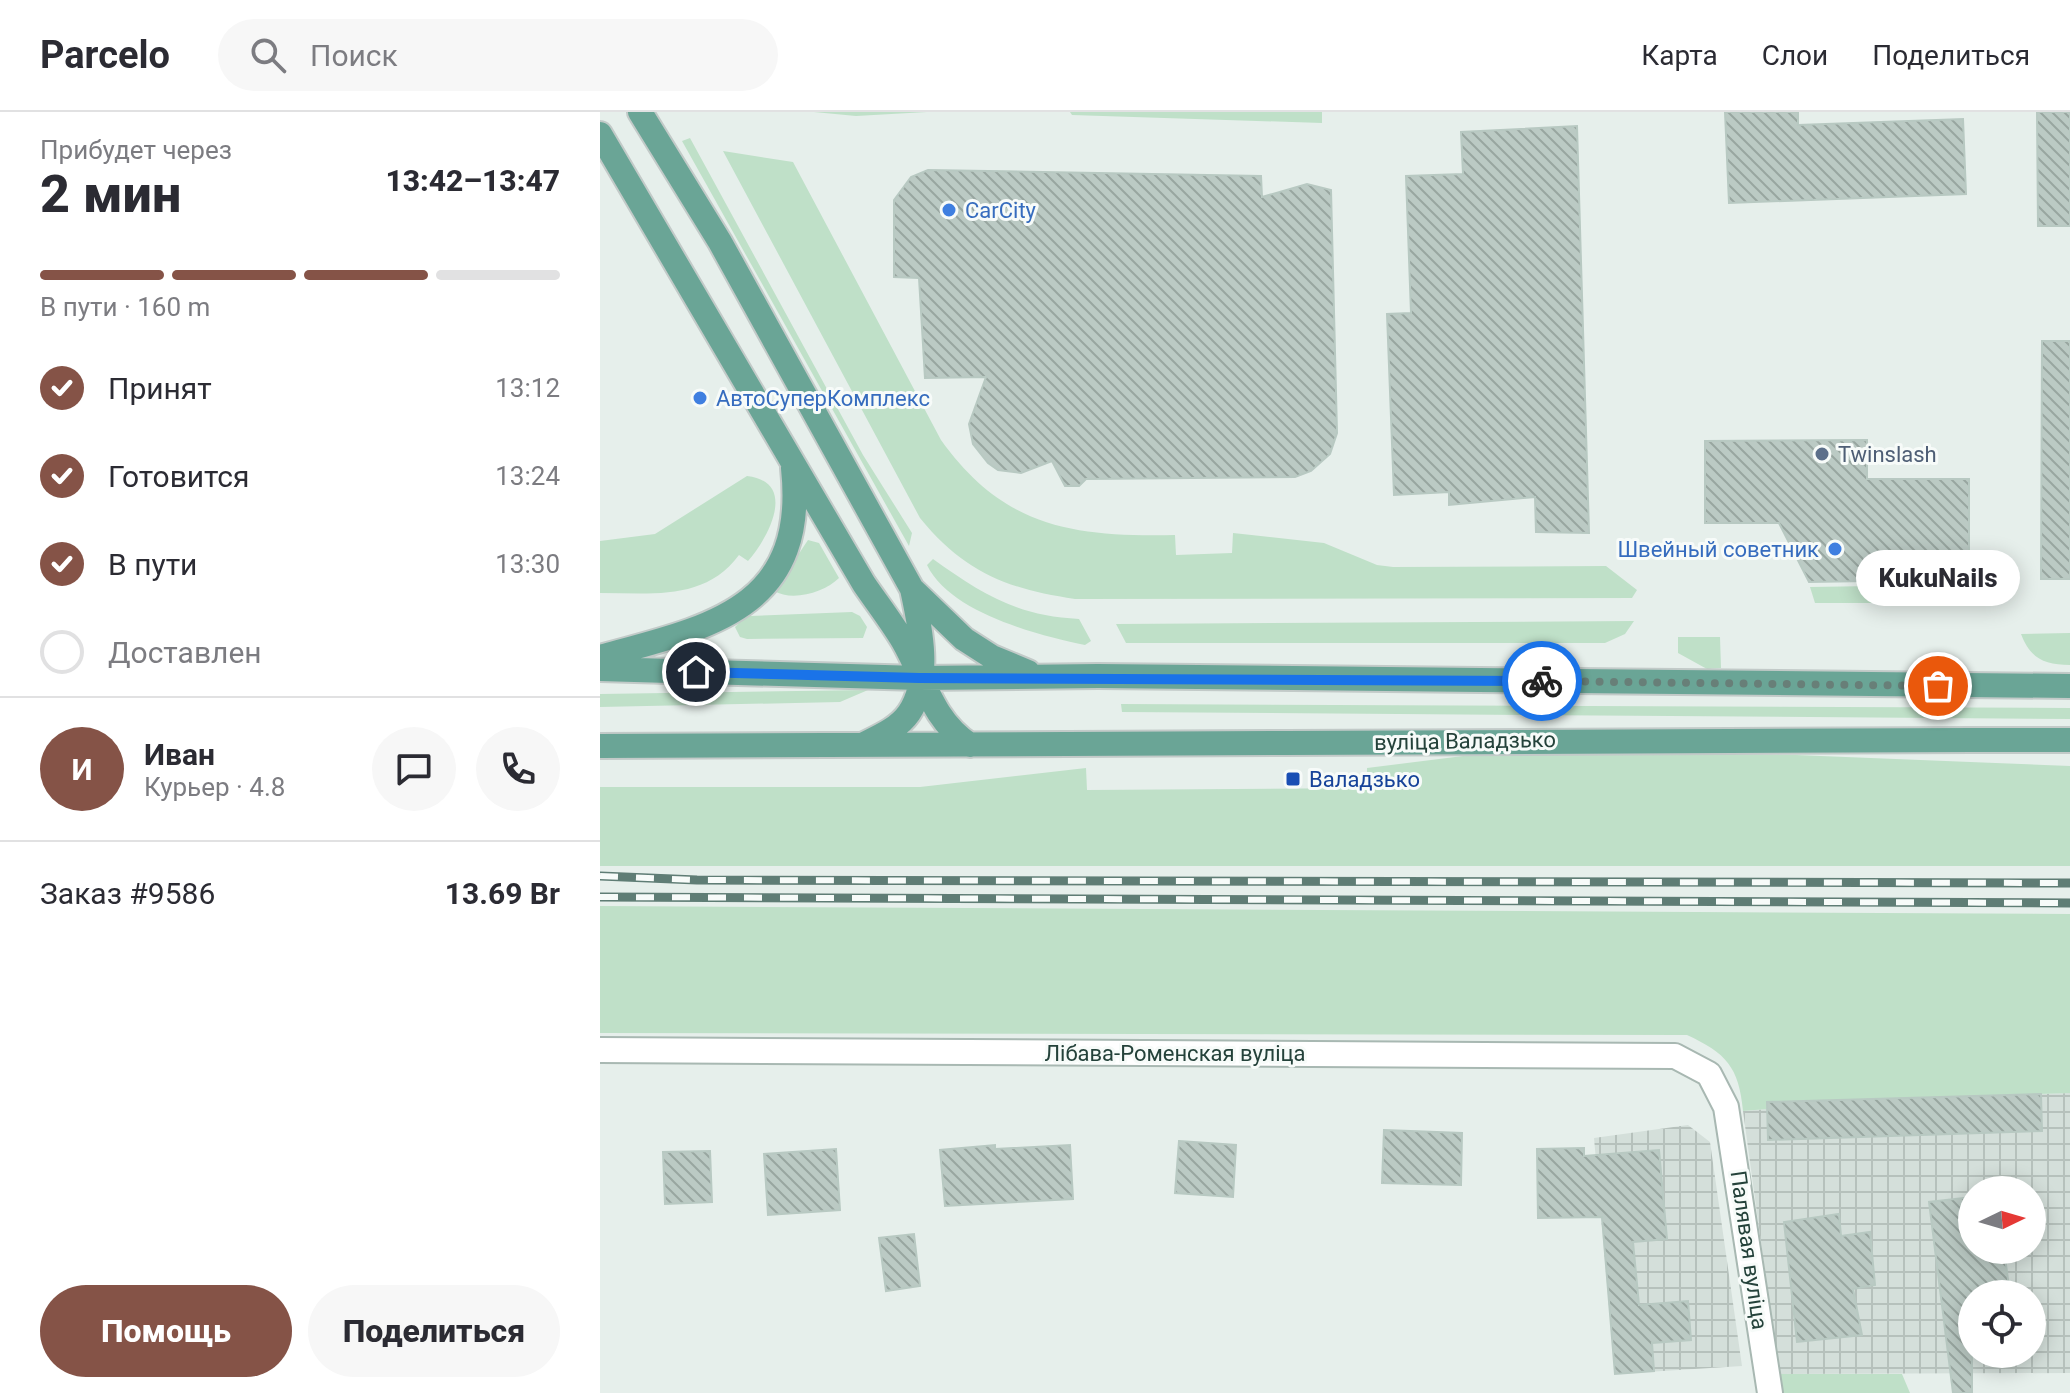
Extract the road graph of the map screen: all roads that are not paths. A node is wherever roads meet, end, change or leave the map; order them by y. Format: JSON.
{"nodes":[{"id":1,"x":640,"y":112,"type":"edge"},
{"id":2,"x":600,"y":134,"type":"edge"},
{"id":3,"x":792,"y":458,"type":"junction"},
{"id":4,"x":912,"y":589,"type":"junction"},
{"id":5,"x":600,"y":657,"type":"edge"},
{"id":6,"x":600,"y":669,"type":"edge"},
{"id":7,"x":1040,"y":677,"type":"junction"},
{"id":8,"x":919,"y":678,"type":"junction"},
{"id":9,"x":2070,"y":686,"type":"edge"},
{"id":10,"x":2070,"y":740,"type":"edge"},
{"id":11,"x":970,"y":745,"type":"junction"},
{"id":12,"x":600,"y":746,"type":"edge"},
{"id":13,"x":860,"y":746,"type":"junction"},
{"id":14,"x":600,"y":1050,"type":"edge"},
{"id":15,"x":1726,"y":1107,"type":"joint"},
{"id":16,"x":1770,"y":1393,"type":"edge"}],
"edges":[{"from":1,"to":4,"type":"main road"},
{"from":2,"to":3,"type":"main road"},
{"from":3,"to":5,"type":"main road"},
{"from":3,"to":8,"type":"main road"},
{"from":4,"to":7,"type":"main road"},
{"from":4,"to":8,"type":"main road"},
{"from":6,"to":8,"type":"main road"},
{"from":7,"to":8,"type":"main road"},
{"from":7,"to":9,"type":"main road"},
{"from":8,"to":11,"type":"main road"},
{"from":8,"to":13,"type":"main road"},
{"from":10,"to":11,"type":"main road","name":"вуліца Валадзько"},
{"from":11,"to":13,"type":"main road","name":"вуліца Валадзько"},
{"from":12,"to":13,"type":"main road","name":"вуліца Валадзько"},
{"from":14,"to":15,"type":"street","name":"Лібава-Роменская вуліца"},
{"from":15,"to":16,"type":"street","name":"Палявая вуліца"}]}
